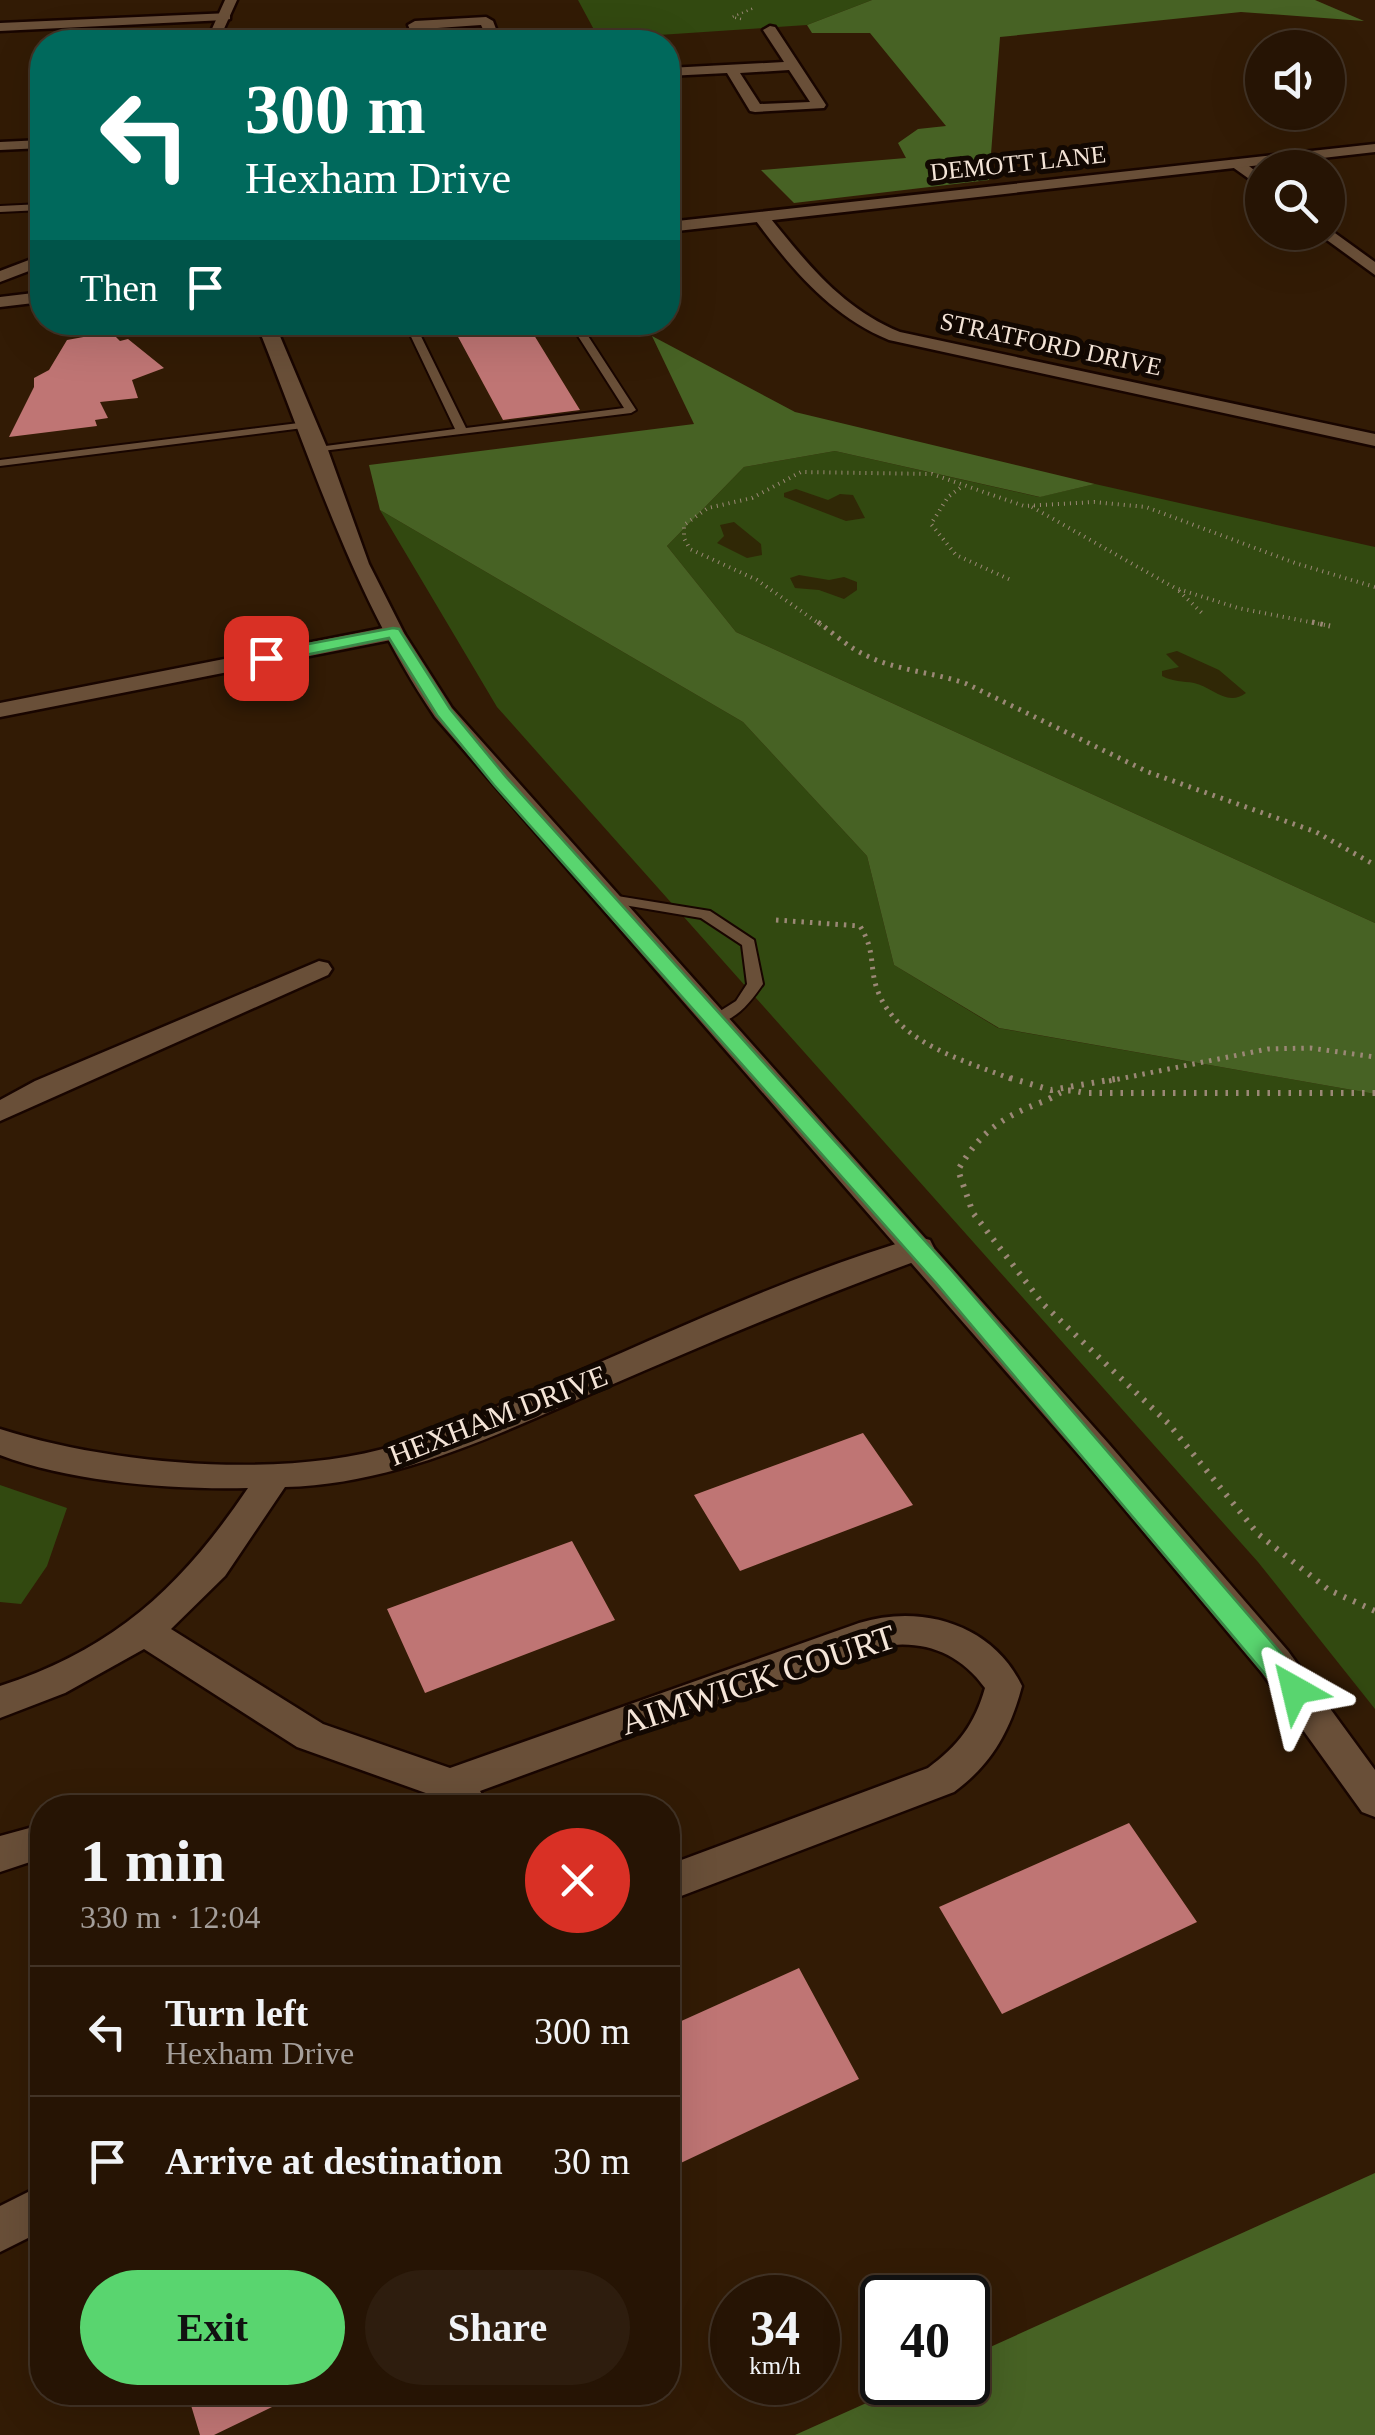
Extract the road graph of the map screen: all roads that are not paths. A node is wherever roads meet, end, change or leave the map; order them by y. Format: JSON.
{"nodes":[{"id":1,"x":232,"y":0,"type":"edge"},
{"id":2,"x":151,"y":5,"type":"dead end"},
{"id":3,"x":225,"y":16,"type":"junction"},
{"id":4,"x":106,"y":20,"type":"junction"},
{"id":5,"x":0,"y":26,"type":"edge"},
{"id":6,"x":218,"y":30,"type":"edge"},
{"id":7,"x":417,"y":30,"type":"edge"},
{"id":8,"x":490,"y":30,"type":"edge"},
{"id":9,"x":770,"y":30,"type":"dead end"},
{"id":10,"x":794,"y":66,"type":"junction"},
{"id":11,"x":680,"y":72,"type":"edge"},
{"id":12,"x":734,"y":73,"type":"junction"},
{"id":13,"x":680,"y":80,"type":"edge"},
{"id":14,"x":30,"y":143,"type":"edge"},
{"id":15,"x":0,"y":146,"type":"edge"},
{"id":16,"x":1375,"y":148,"type":"edge"},
{"id":17,"x":1236,"y":163,"type":"junction"},
{"id":18,"x":1245,"y":170,"type":"edge"},
{"id":19,"x":30,"y":207,"type":"edge"},
{"id":20,"x":0,"y":209,"type":"edge"},
{"id":21,"x":760,"y":217,"type":"junction"},
{"id":22,"x":680,"y":227,"type":"edge"},
{"id":23,"x":1345,"y":247,"type":"edge"},
{"id":24,"x":30,"y":265,"type":"edge"},
{"id":25,"x":1375,"y":270,"type":"edge"},
{"id":26,"x":0,"y":276,"type":"edge"},
{"id":27,"x":30,"y":298,"type":"edge"},
{"id":28,"x":0,"y":302,"type":"edge"},
{"id":29,"x":269,"y":335,"type":"edge"},
{"id":30,"x":415,"y":335,"type":"edge"},
{"id":31,"x":583,"y":335,"type":"edge"},
{"id":32,"x":462,"y":432,"type":"junction"},
{"id":33,"x":312,"y":438,"type":"junction"},
{"id":34,"x":1375,"y":440,"type":"edge"},
{"id":35,"x":0,"y":463,"type":"edge"},
{"id":36,"x":393,"y":632,"type":"junction"},
{"id":37,"x":0,"y":710,"type":"edge"},
{"id":38,"x":605,"y":898,"type":"junction"},
{"id":39,"x":319,"y":969,"type":"dead end"},
{"id":40,"x":714,"y":1020,"type":"junction"},
{"id":41,"x":0,"y":1112,"type":"edge"},
{"id":42,"x":918,"y":1248,"type":"junction"},
{"id":43,"x":0,"y":1442,"type":"edge"},
{"id":44,"x":274,"y":1477,"type":"junction"},
{"id":45,"x":144,"y":1631,"type":"junction"},
{"id":46,"x":0,"y":1702,"type":"edge"},
{"id":47,"x":458,"y":1795,"type":"edge"},
{"id":48,"x":462,"y":1795,"type":"edge"},
{"id":49,"x":1375,"y":1800,"type":"edge"},
{"id":50,"x":30,"y":1845,"type":"edge"},
{"id":51,"x":0,"y":1854,"type":"edge"},
{"id":52,"x":680,"y":1878,"type":"edge"},
{"id":53,"x":30,"y":2214,"type":"edge"},
{"id":54,"x":0,"y":2230,"type":"edge"}],
"edges":[{"from":1,"to":3,"type":"street"},
{"from":2,"to":4,"type":"street"},
{"from":3,"to":4,"type":"street"},
{"from":3,"to":6,"type":"street"},
{"from":4,"to":5,"type":"street"},
{"from":7,"to":8,"type":"street"},
{"from":9,"to":10,"type":"street"},
{"from":10,"to":12,"type":"street"},
{"from":10,"to":12,"type":"street"},
{"from":11,"to":12,"type":"street"},
{"from":12,"to":13,"type":"street"},
{"from":14,"to":15,"type":"street"},
{"from":16,"to":17,"type":"street","name":"DEMOTT LANE"},
{"from":17,"to":18,"type":"street"},
{"from":17,"to":21,"type":"street","name":"DEMOTT LANE"},
{"from":19,"to":20,"type":"lane"},
{"from":21,"to":22,"type":"street","name":"DEMOTT LANE"},
{"from":21,"to":34,"type":"street","name":"STRATFORD DRIVE"},
{"from":23,"to":25,"type":"street"},
{"from":24,"to":26,"type":"street"},
{"from":27,"to":28,"type":"street"},
{"from":29,"to":33,"type":"street"},
{"from":30,"to":32,"type":"lane"},
{"from":31,"to":32,"type":"lane"},
{"from":32,"to":33,"type":"lane"},
{"from":33,"to":35,"type":"lane"},
{"from":33,"to":36,"type":"street"},
{"from":36,"to":37,"type":"street"},
{"from":36,"to":38,"type":"street"},
{"from":38,"to":40,"type":"street"},
{"from":38,"to":40,"type":"lane"},
{"from":39,"to":41,"type":"street"},
{"from":40,"to":42,"type":"street"},
{"from":42,"to":44,"type":"street","name":"HEXHAM DRIVE"},
{"from":42,"to":49,"type":"street"},
{"from":43,"to":44,"type":"street","name":"HEXHAM DRIVE"},
{"from":44,"to":45,"type":"street"},
{"from":45,"to":46,"type":"street"},
{"from":45,"to":47,"type":"street","name":"AIMWICK COURT"},
{"from":48,"to":52,"type":"street","name":"AIMWICK COURT"},
{"from":50,"to":51,"type":"street"},
{"from":53,"to":54,"type":"street"}]}
